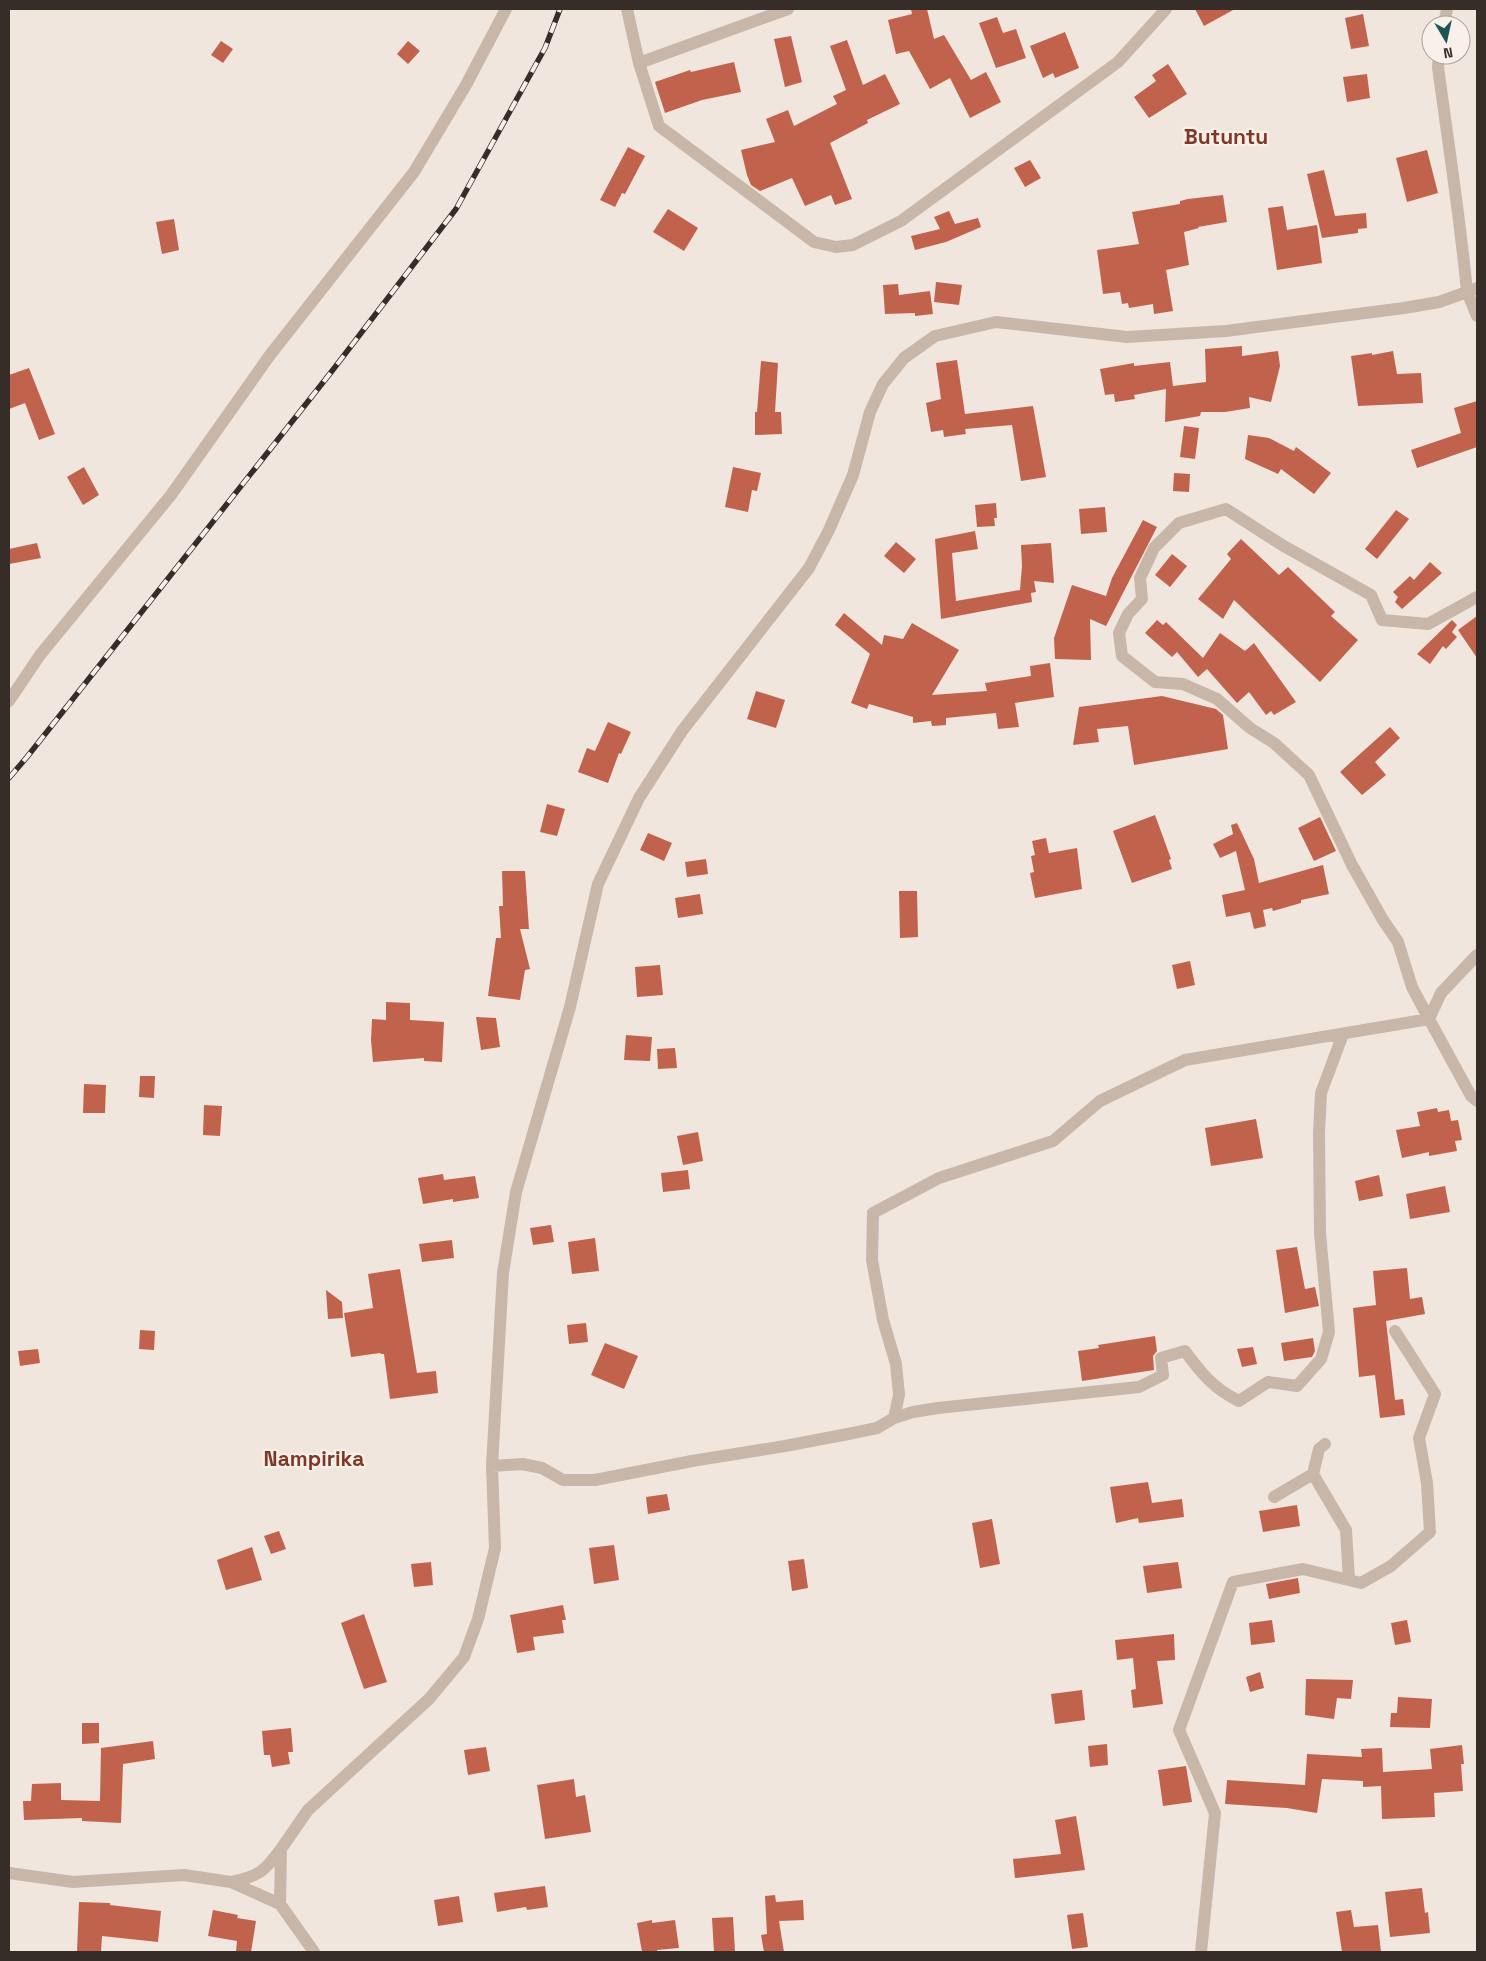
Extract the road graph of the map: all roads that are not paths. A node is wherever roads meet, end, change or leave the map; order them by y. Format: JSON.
{"nodes":[{"id":1,"x":506,"y":9,"type":"edge"},
{"id":2,"x":627,"y":9,"type":"edge"},
{"id":3,"x":788,"y":9,"type":"edge"},
{"id":4,"x":1166,"y":9,"type":"edge"},
{"id":5,"x":638,"y":63,"type":"junction"},
{"id":6,"x":1438,"y":65,"type":"edge"},
{"id":7,"x":1472,"y":290,"type":"edge"},
{"id":8,"x":1477,"y":316,"type":"edge"},
{"id":9,"x":1477,"y":597,"type":"edge"},
{"id":10,"x":9,"y":701,"type":"edge"},
{"id":11,"x":1477,"y":955,"type":"edge"},
{"id":12,"x":1430,"y":1019,"type":"junction"},
{"id":13,"x":1343,"y":1034,"type":"junction"},
{"id":14,"x":1477,"y":1101,"type":"edge"},
{"id":15,"x":1395,"y":1331,"type":"dead end"},
{"id":16,"x":894,"y":1418,"type":"junction"},
{"id":17,"x":1325,"y":1444,"type":"dead end"},
{"id":18,"x":492,"y":1466,"type":"junction"},
{"id":19,"x":1313,"y":1474,"type":"junction"},
{"id":20,"x":1274,"y":1497,"type":"dead end"},
{"id":21,"x":1349,"y":1580,"type":"junction"},
{"id":22,"x":281,"y":1848,"type":"junction"},
{"id":23,"x":9,"y":1873,"type":"edge"},
{"id":24,"x":231,"y":1882,"type":"junction"},
{"id":25,"x":280,"y":1904,"type":"junction"},
{"id":26,"x":314,"y":1952,"type":"edge"},
{"id":27,"x":1202,"y":1952,"type":"edge"}],
"edges":[{"from":1,"to":10,"type":"street"},
{"from":2,"to":5,"type":"street"},
{"from":3,"to":5,"type":"street"},
{"from":4,"to":5,"type":"street"},
{"from":6,"to":7,"type":"street"},
{"from":7,"to":8,"type":"street"},
{"from":7,"to":18,"type":"street"},
{"from":9,"to":12,"type":"street"},
{"from":11,"to":12,"type":"street"},
{"from":12,"to":13,"type":"street"},
{"from":12,"to":14,"type":"street"},
{"from":13,"to":16,"type":"street"},
{"from":13,"to":16,"type":"street"},
{"from":15,"to":21,"type":"street"},
{"from":16,"to":18,"type":"street"},
{"from":17,"to":19,"type":"street"},
{"from":18,"to":22,"type":"street"},
{"from":19,"to":20,"type":"street"},
{"from":19,"to":21,"type":"street"},
{"from":21,"to":27,"type":"street"},
{"from":22,"to":24,"type":"street"},
{"from":22,"to":25,"type":"street"},
{"from":23,"to":24,"type":"street"},
{"from":24,"to":25,"type":"street"},
{"from":25,"to":26,"type":"street"}]}
